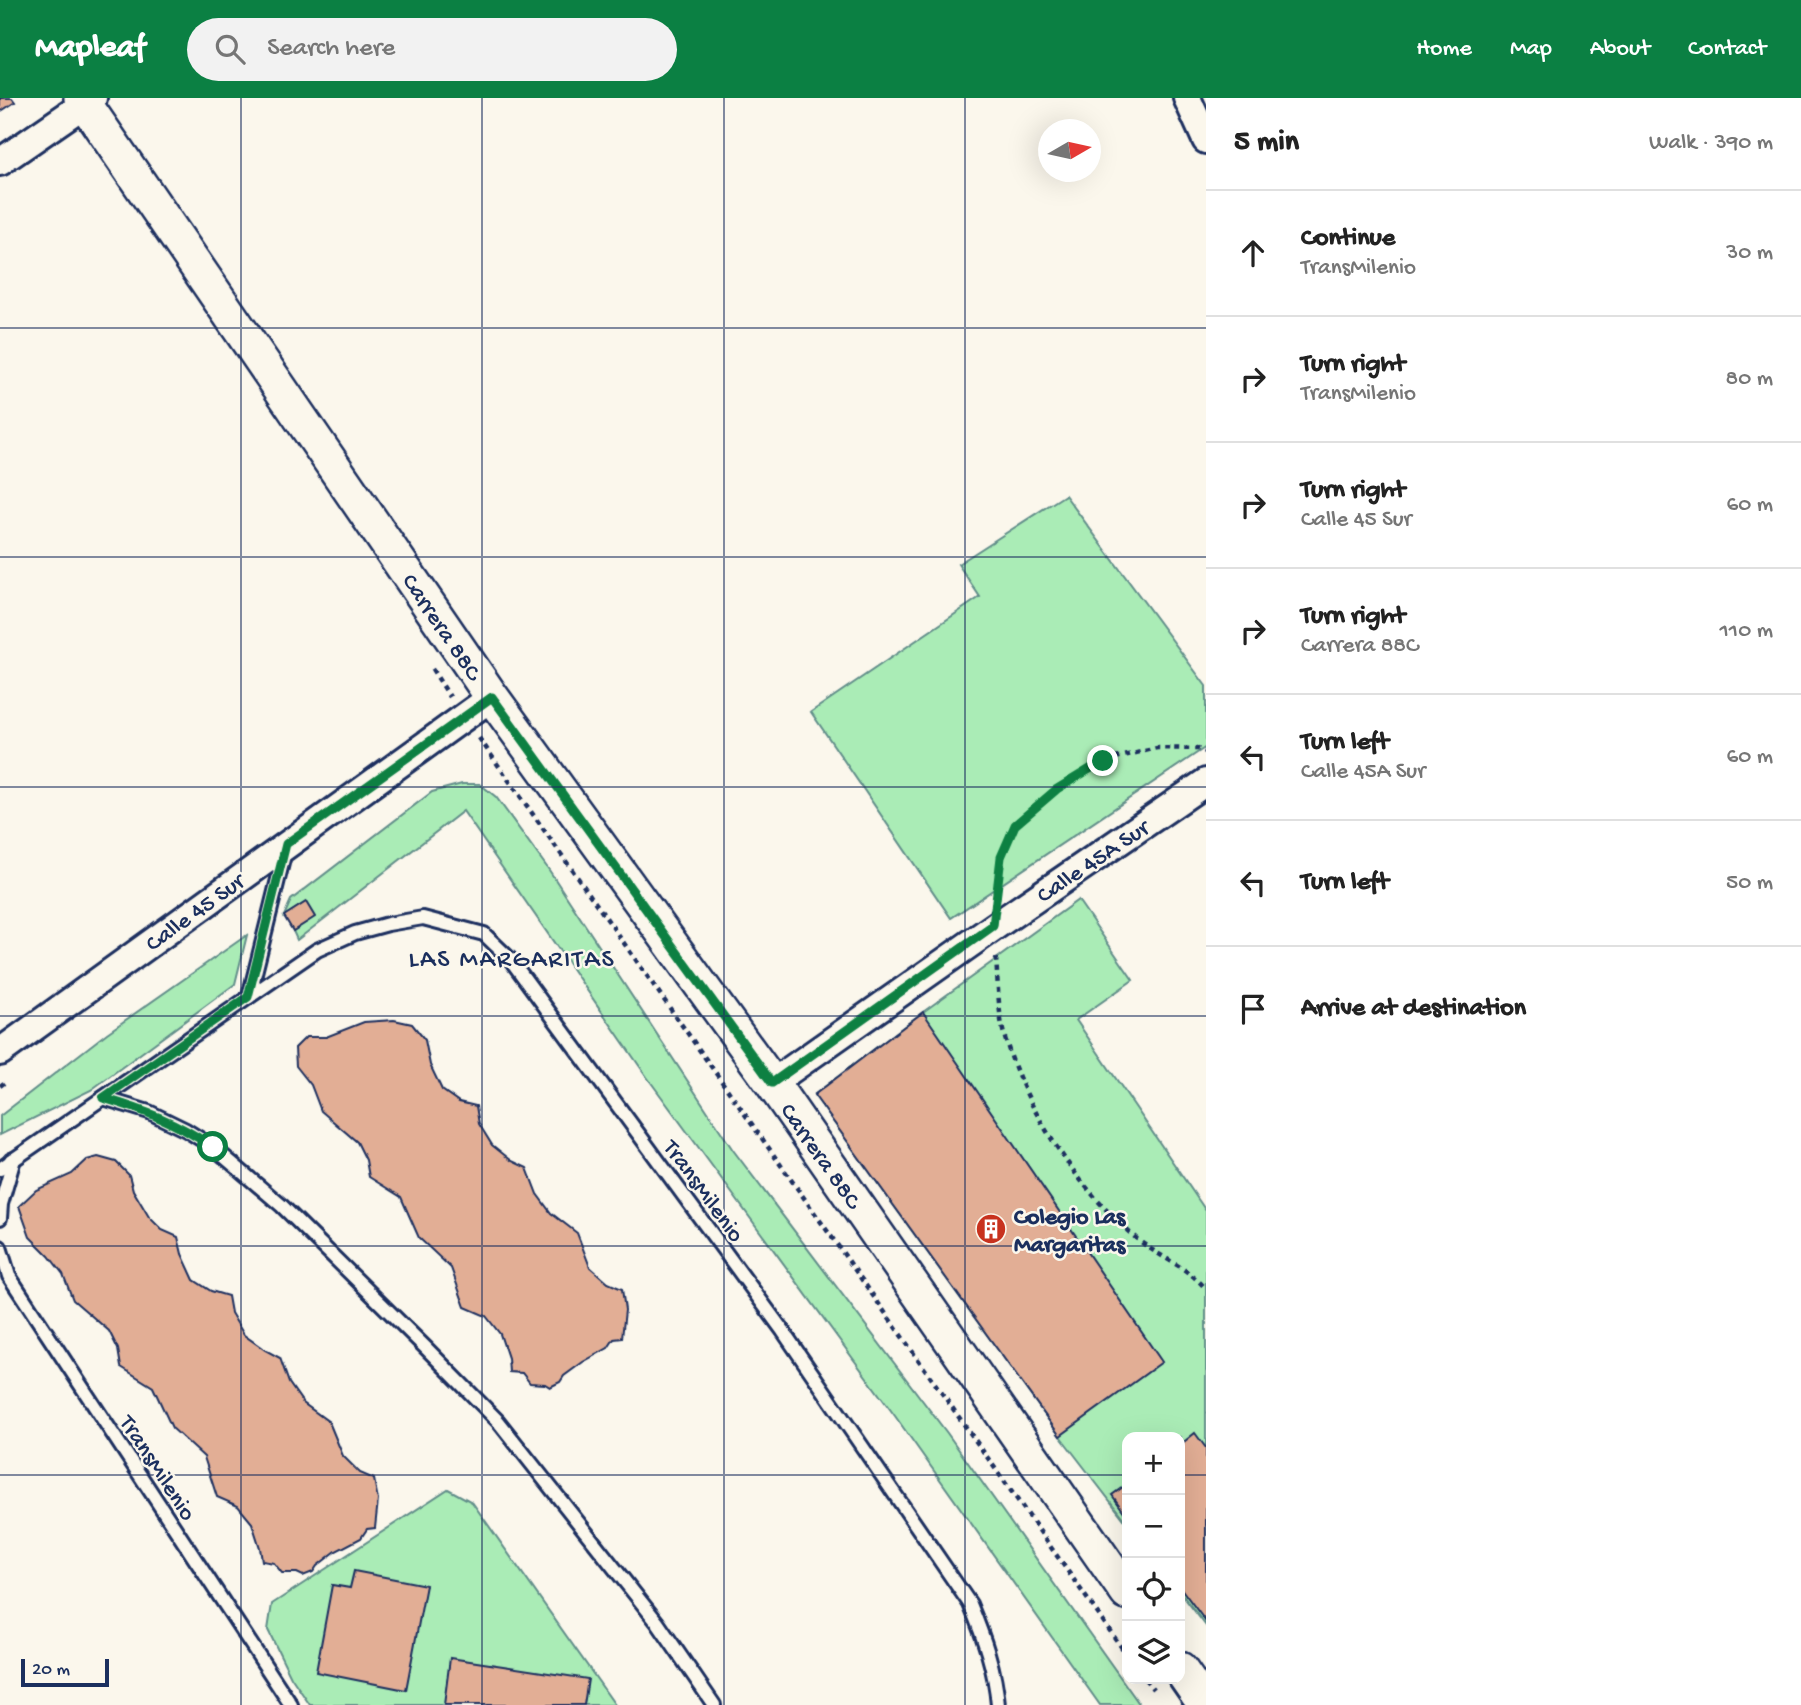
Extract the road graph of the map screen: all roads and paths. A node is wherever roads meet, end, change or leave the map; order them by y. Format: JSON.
{"nodes":[{"id":1,"x":1187,"y":98,"type":"edge"},
{"id":2,"x":86,"y":100,"type":"edge"},
{"id":3,"x":1206,"y":140,"type":"edge"},
{"id":4,"x":0,"y":162,"type":"edge"},
{"id":5,"x":492,"y":697,"type":"junction"},
{"id":6,"x":1206,"y":752,"type":"edge"},
{"id":7,"x":1206,"y":782,"type":"edge"},
{"id":8,"x":286,"y":844,"type":"junction"},
{"id":9,"x":993,"y":926,"type":"junction"},
{"id":10,"x":248,"y":997,"type":"junction"},
{"id":11,"x":0,"y":1052,"type":"edge"},
{"id":12,"x":772,"y":1083,"type":"junction"},
{"id":13,"x":103,"y":1098,"type":"junction"},
{"id":14,"x":14,"y":1159,"type":"junction"},
{"id":15,"x":0,"y":1161,"type":"edge"},
{"id":16,"x":0,"y":1169,"type":"edge"},
{"id":17,"x":0,"y":1218,"type":"edge"},
{"id":18,"x":0,"y":1247,"type":"edge"},
{"id":19,"x":1206,"y":1289,"type":"edge"},
{"id":20,"x":1122,"y":1586,"type":"edge"},
{"id":21,"x":1185,"y":1676,"type":"edge"},
{"id":22,"x":291,"y":1705,"type":"edge"},
{"id":23,"x":714,"y":1705,"type":"edge"},
{"id":24,"x":998,"y":1705,"type":"edge"},
{"id":25,"x":1205,"y":1705,"type":"edge"}],
"edges":[{"from":1,"to":3,"type":"street"},
{"from":2,"to":4,"type":"street"},
{"from":2,"to":5,"type":"street","name":"Carrera 88C"},
{"from":5,"to":8,"type":"street","name":"Calle 45 Sur"},
{"from":5,"to":12,"type":"street","name":"Carrera 88C"},
{"from":6,"to":9,"type":"path"},
{"from":7,"to":9,"type":"street","name":"Calle 45A Sur"},
{"from":8,"to":10,"type":"lane"},
{"from":8,"to":11,"type":"street","name":"Calle 45 Sur"},
{"from":9,"to":12,"type":"street","name":"Calle 45A Sur"},
{"from":9,"to":19,"type":"path"},
{"from":10,"to":13,"type":"lane","name":"TransMilenio"},
{"from":10,"to":24,"type":"lane","name":"TransMilenio"},
{"from":12,"to":20,"type":"street","name":"Carrera 88C"},
{"from":13,"to":14,"type":"lane","name":"TransMilenio"},
{"from":13,"to":23,"type":"lane"},
{"from":14,"to":15,"type":"lane"},
{"from":14,"to":16,"type":"lane","name":"TransMilenio"},
{"from":14,"to":17,"type":"lane"},
{"from":18,"to":22,"type":"lane","name":"TransMilenio"},
{"from":21,"to":25,"type":"street"}]}
